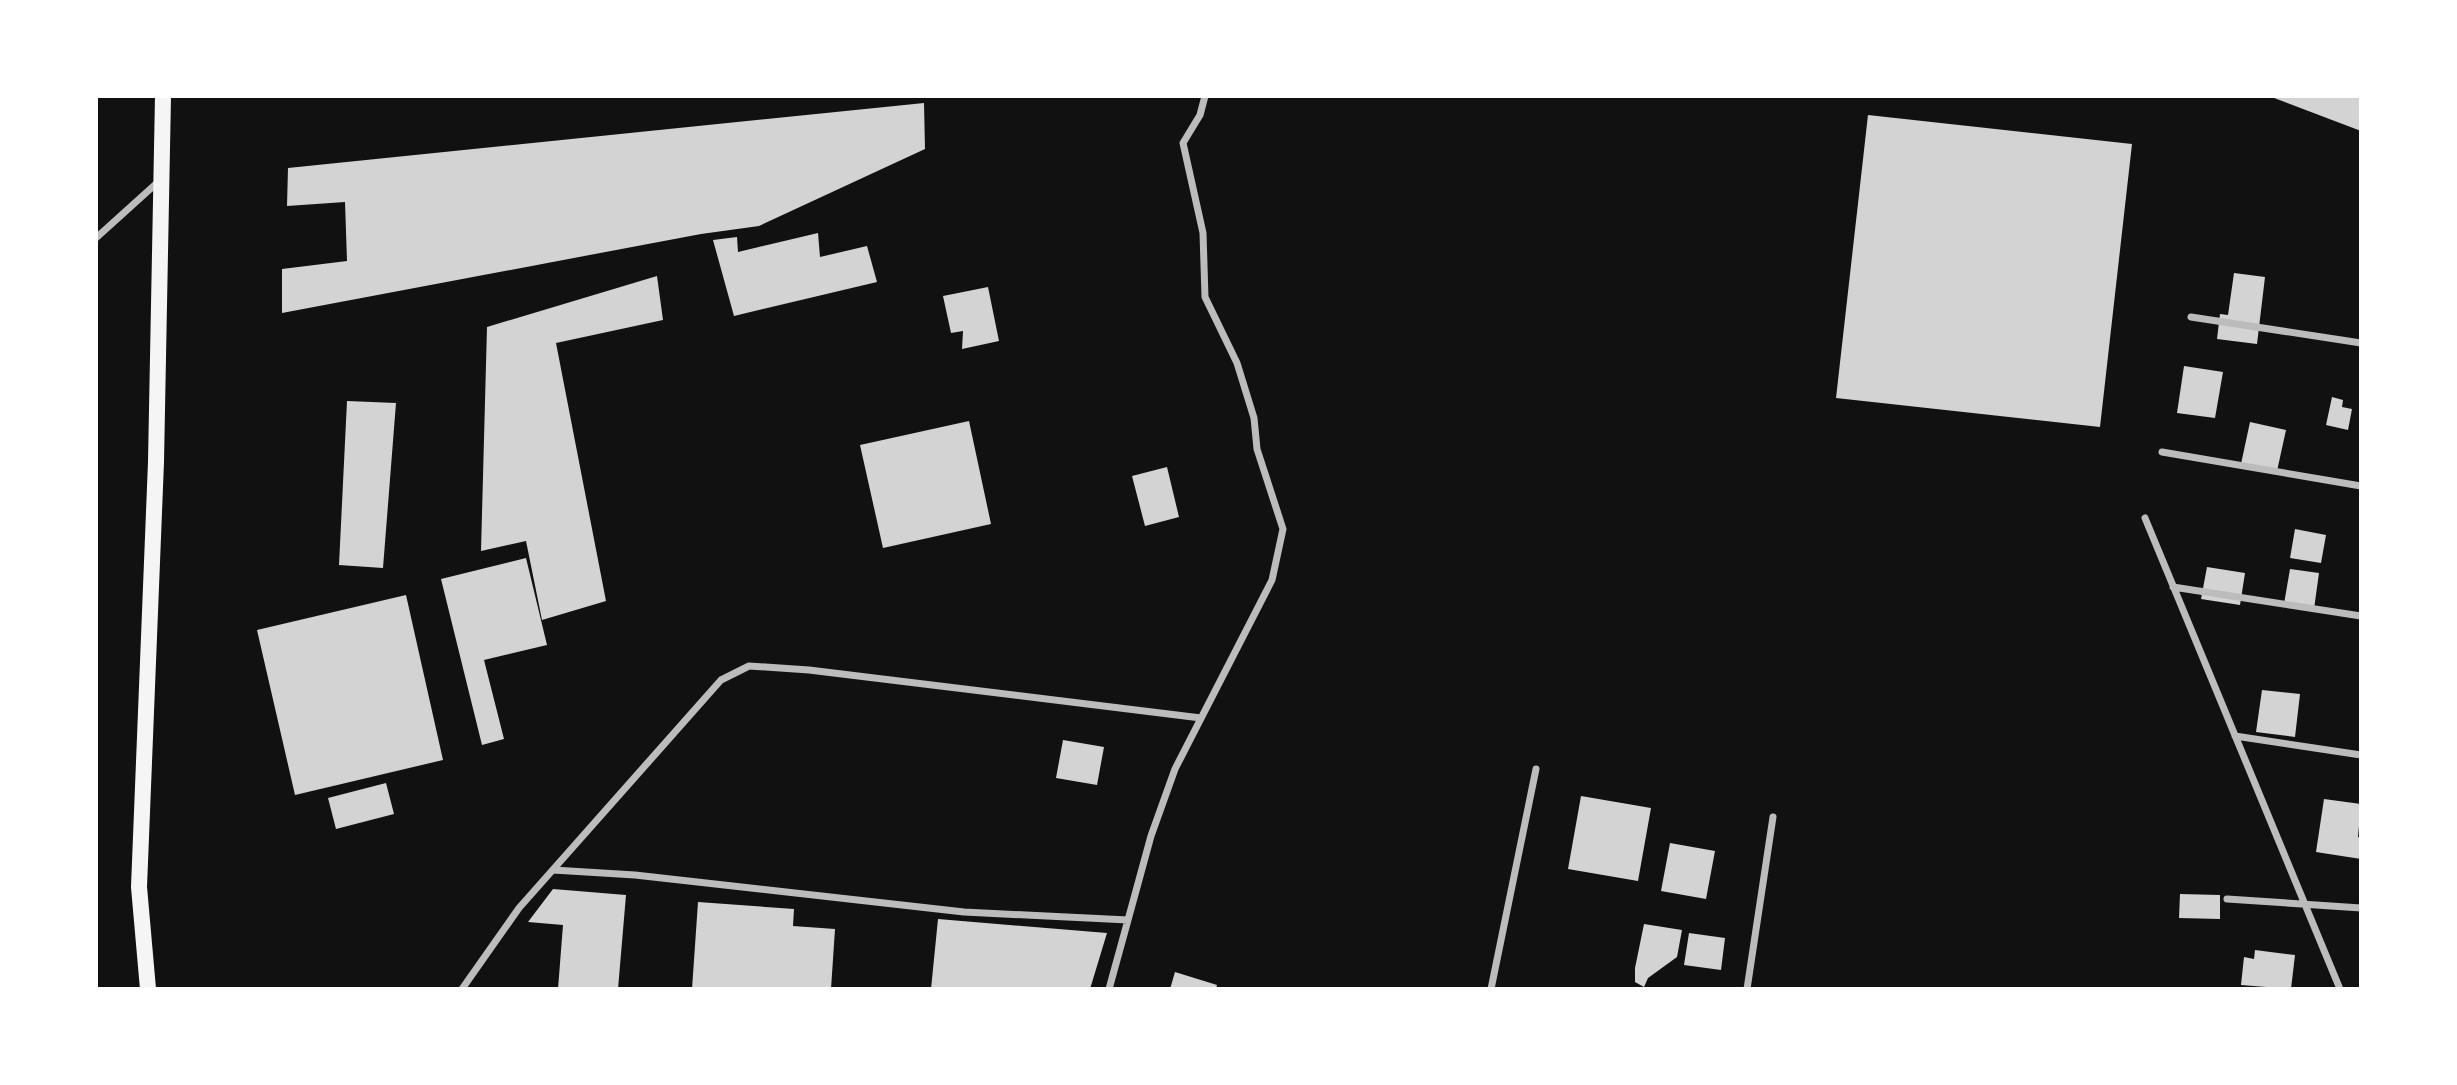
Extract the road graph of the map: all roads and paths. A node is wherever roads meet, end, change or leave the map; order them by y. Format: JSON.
{"nodes":[{"id":1,"x":163,"y":96,"type":"edge"},
{"id":2,"x":1205,"y":96,"type":"edge"},
{"id":3,"x":162,"y":179,"type":"junction"},
{"id":4,"x":96,"y":238,"type":"edge"},
{"id":5,"x":2191,"y":317,"type":"dead end"},
{"id":6,"x":2361,"y":343,"type":"edge"},
{"id":7,"x":2162,"y":452,"type":"dead end"},
{"id":8,"x":2361,"y":486,"type":"edge"},
{"id":9,"x":2145,"y":518,"type":"dead end"},
{"id":10,"x":2174,"y":587,"type":"junction"},
{"id":11,"x":2361,"y":616,"type":"edge"},
{"id":12,"x":1201,"y":718,"type":"junction"},
{"id":13,"x":2235,"y":736,"type":"junction"},
{"id":14,"x":2361,"y":755,"type":"edge"},
{"id":15,"x":1536,"y":769,"type":"dead end"},
{"id":16,"x":1773,"y":817,"type":"dead end"},
{"id":17,"x":552,"y":870,"type":"junction"},
{"id":18,"x":2227,"y":899,"type":"dead end"},
{"id":19,"x":2305,"y":905,"type":"junction"},
{"id":20,"x":2361,"y":908,"type":"edge"},
{"id":21,"x":1128,"y":920,"type":"junction"},
{"id":22,"x":148,"y":989,"type":"edge"},
{"id":23,"x":462,"y":989,"type":"edge"},
{"id":24,"x":1109,"y":989,"type":"edge"},
{"id":25,"x":1491,"y":989,"type":"edge"},
{"id":26,"x":1746,"y":989,"type":"edge"},
{"id":27,"x":2340,"y":989,"type":"edge"}],
"edges":[{"from":1,"to":3,"type":"highway"},
{"from":2,"to":12,"type":"street"},
{"from":3,"to":4,"type":"street"},
{"from":3,"to":22,"type":"highway"},
{"from":5,"to":6,"type":"street"},
{"from":7,"to":8,"type":"street"},
{"from":9,"to":10,"type":"street"},
{"from":10,"to":11,"type":"street"},
{"from":10,"to":13,"type":"street"},
{"from":12,"to":17,"type":"street"},
{"from":12,"to":21,"type":"street"},
{"from":13,"to":14,"type":"street"},
{"from":13,"to":19,"type":"street"},
{"from":15,"to":25,"type":"street"},
{"from":16,"to":26,"type":"street"},
{"from":17,"to":21,"type":"street"},
{"from":17,"to":23,"type":"street"},
{"from":18,"to":19,"type":"street"},
{"from":19,"to":20,"type":"street"},
{"from":19,"to":27,"type":"street"},
{"from":21,"to":24,"type":"street"}]}
